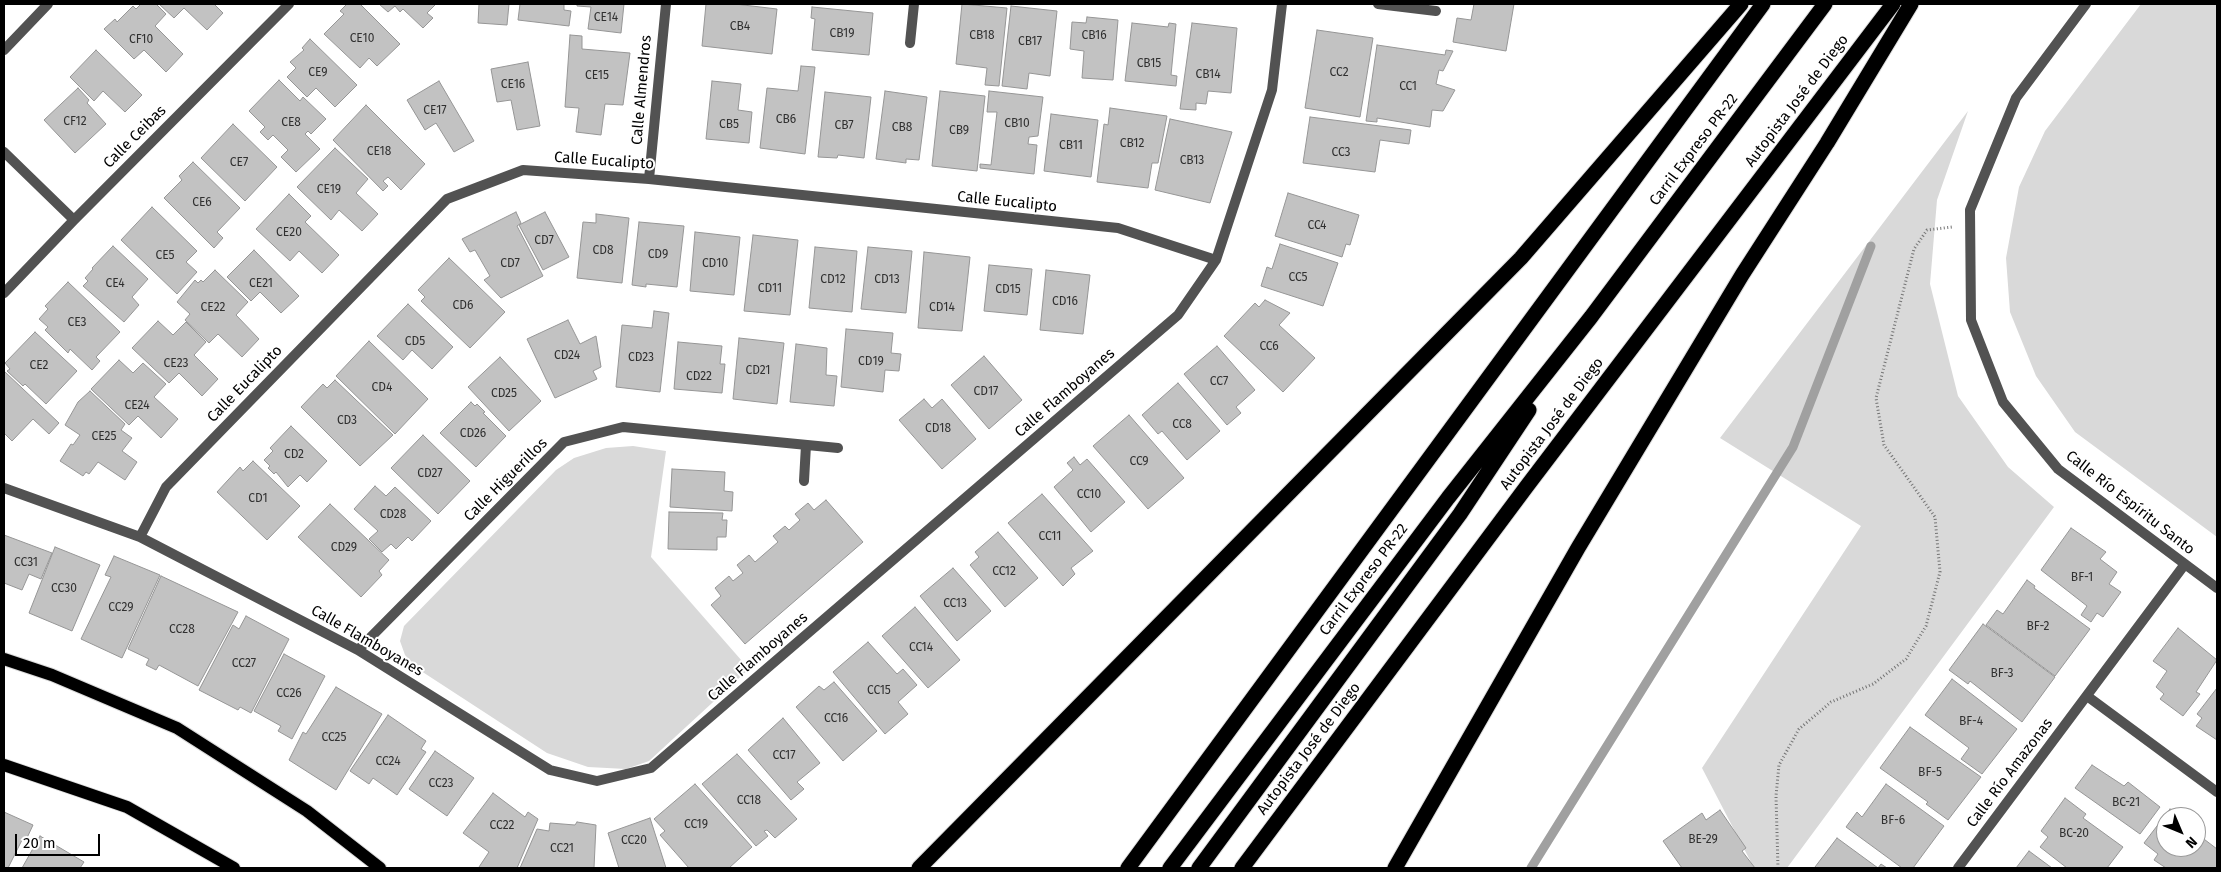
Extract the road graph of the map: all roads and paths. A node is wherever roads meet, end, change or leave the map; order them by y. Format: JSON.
{"nodes":[{"id":1,"x":48,"y":4,"type":"edge"},
{"id":2,"x":289,"y":4,"type":"edge"},
{"id":3,"x":666,"y":4,"type":"edge"},
{"id":4,"x":914,"y":4,"type":"edge"},
{"id":5,"x":1282,"y":4,"type":"edge"},
{"id":6,"x":1378,"y":4,"type":"edge"},
{"id":7,"x":1740,"y":4,"type":"edge"},
{"id":8,"x":1763,"y":4,"type":"edge"},
{"id":9,"x":1825,"y":4,"type":"edge"},
{"id":10,"x":1893,"y":4,"type":"edge"},
{"id":11,"x":1911,"y":4,"type":"edge"},
{"id":12,"x":2086,"y":4,"type":"edge"},
{"id":13,"x":1436,"y":11,"type":"dead end"},
{"id":14,"x":910,"y":43,"type":"dead end"},
{"id":15,"x":4,"y":50,"type":"edge"},
{"id":16,"x":4,"y":152,"type":"edge"},
{"id":17,"x":649,"y":179,"type":"junction"},
{"id":18,"x":74,"y":220,"type":"junction"},
{"id":19,"x":1970,"y":225,"type":"junction"},
{"id":20,"x":1216,"y":260,"type":"junction"},
{"id":21,"x":4,"y":293,"type":"edge"},
{"id":22,"x":1591,"y":317,"type":"junction"},
{"id":23,"x":806,"y":445,"type":"junction"},
{"id":24,"x":838,"y":448,"type":"dead end"},
{"id":25,"x":804,"y":481,"type":"dead end"},
{"id":26,"x":4,"y":488,"type":"edge"},
{"id":27,"x":140,"y":537,"type":"junction"},
{"id":28,"x":2185,"y":564,"type":"junction"},
{"id":29,"x":2217,"y":588,"type":"edge"},
{"id":30,"x":358,"y":650,"type":"junction"},
{"id":31,"x":4,"y":659,"type":"edge"},
{"id":32,"x":2087,"y":696,"type":"junction"},
{"id":33,"x":4,"y":765,"type":"edge"},
{"id":34,"x":2217,"y":792,"type":"edge"},
{"id":35,"x":234,"y":868,"type":"edge"},
{"id":36,"x":380,"y":868,"type":"edge"},
{"id":37,"x":919,"y":868,"type":"edge"},
{"id":38,"x":1128,"y":868,"type":"edge"},
{"id":39,"x":1170,"y":868,"type":"edge"},
{"id":40,"x":1199,"y":868,"type":"edge"},
{"id":41,"x":1242,"y":868,"type":"edge"},
{"id":42,"x":1395,"y":868,"type":"edge"},
{"id":43,"x":1778,"y":868,"type":"edge"},
{"id":44,"x":1958,"y":868,"type":"edge"}],
"edges":[{"from":1,"to":15,"type":"street"},
{"from":2,"to":18,"type":"street","name":"Calle Ceibas"},
{"from":3,"to":17,"type":"street","name":"Calle Almendros"},
{"from":4,"to":14,"type":"street"},
{"from":5,"to":20,"type":"street","name":"Calle Flamboyanes"},
{"from":6,"to":13,"type":"street"},
{"from":7,"to":37,"type":"highway"},
{"from":8,"to":38,"type":"highway"},
{"from":9,"to":22,"type":"highway","name":"Carril Expreso PR-22"},
{"from":10,"to":41,"type":"highway","name":"Autopista José de Diego"},
{"from":11,"to":42,"type":"highway"},
{"from":12,"to":19,"type":"street","name":"Calle Río Espíritu Santo"},
{"from":16,"to":18,"type":"street"},
{"from":17,"to":20,"type":"street","name":"Calle Eucalipto"},
{"from":17,"to":27,"type":"street","name":"Calle Eucalipto"},
{"from":18,"to":21,"type":"street","name":"Calle Ceibas"},
{"from":19,"to":28,"type":"street","name":"Calle Río Espíritu Santo"},
{"from":19,"to":43,"type":"path"},
{"from":20,"to":30,"type":"street","name":"Calle Flamboyanes"},
{"from":22,"to":39,"type":"highway","name":"Carril Expreso PR-22"},
{"from":22,"to":40,"type":"highway","name":"Carril Expreso PR-22"},
{"from":23,"to":24,"type":"street","name":"Calle Higuerillos"},
{"from":23,"to":25,"type":"street"},
{"from":23,"to":30,"type":"street","name":"Calle Higuerillos"},
{"from":26,"to":27,"type":"street","name":"Calle Flamboyanes"},
{"from":27,"to":30,"type":"street","name":"Calle Flamboyanes"},
{"from":28,"to":29,"type":"street","name":"Calle Río Espíritu Santo"},
{"from":28,"to":32,"type":"street","name":"Calle Río Amazonas"},
{"from":31,"to":36,"type":"main road"},
{"from":32,"to":34,"type":"street"},
{"from":32,"to":44,"type":"street","name":"Calle Río Amazonas"},
{"from":33,"to":35,"type":"main road"}]}
